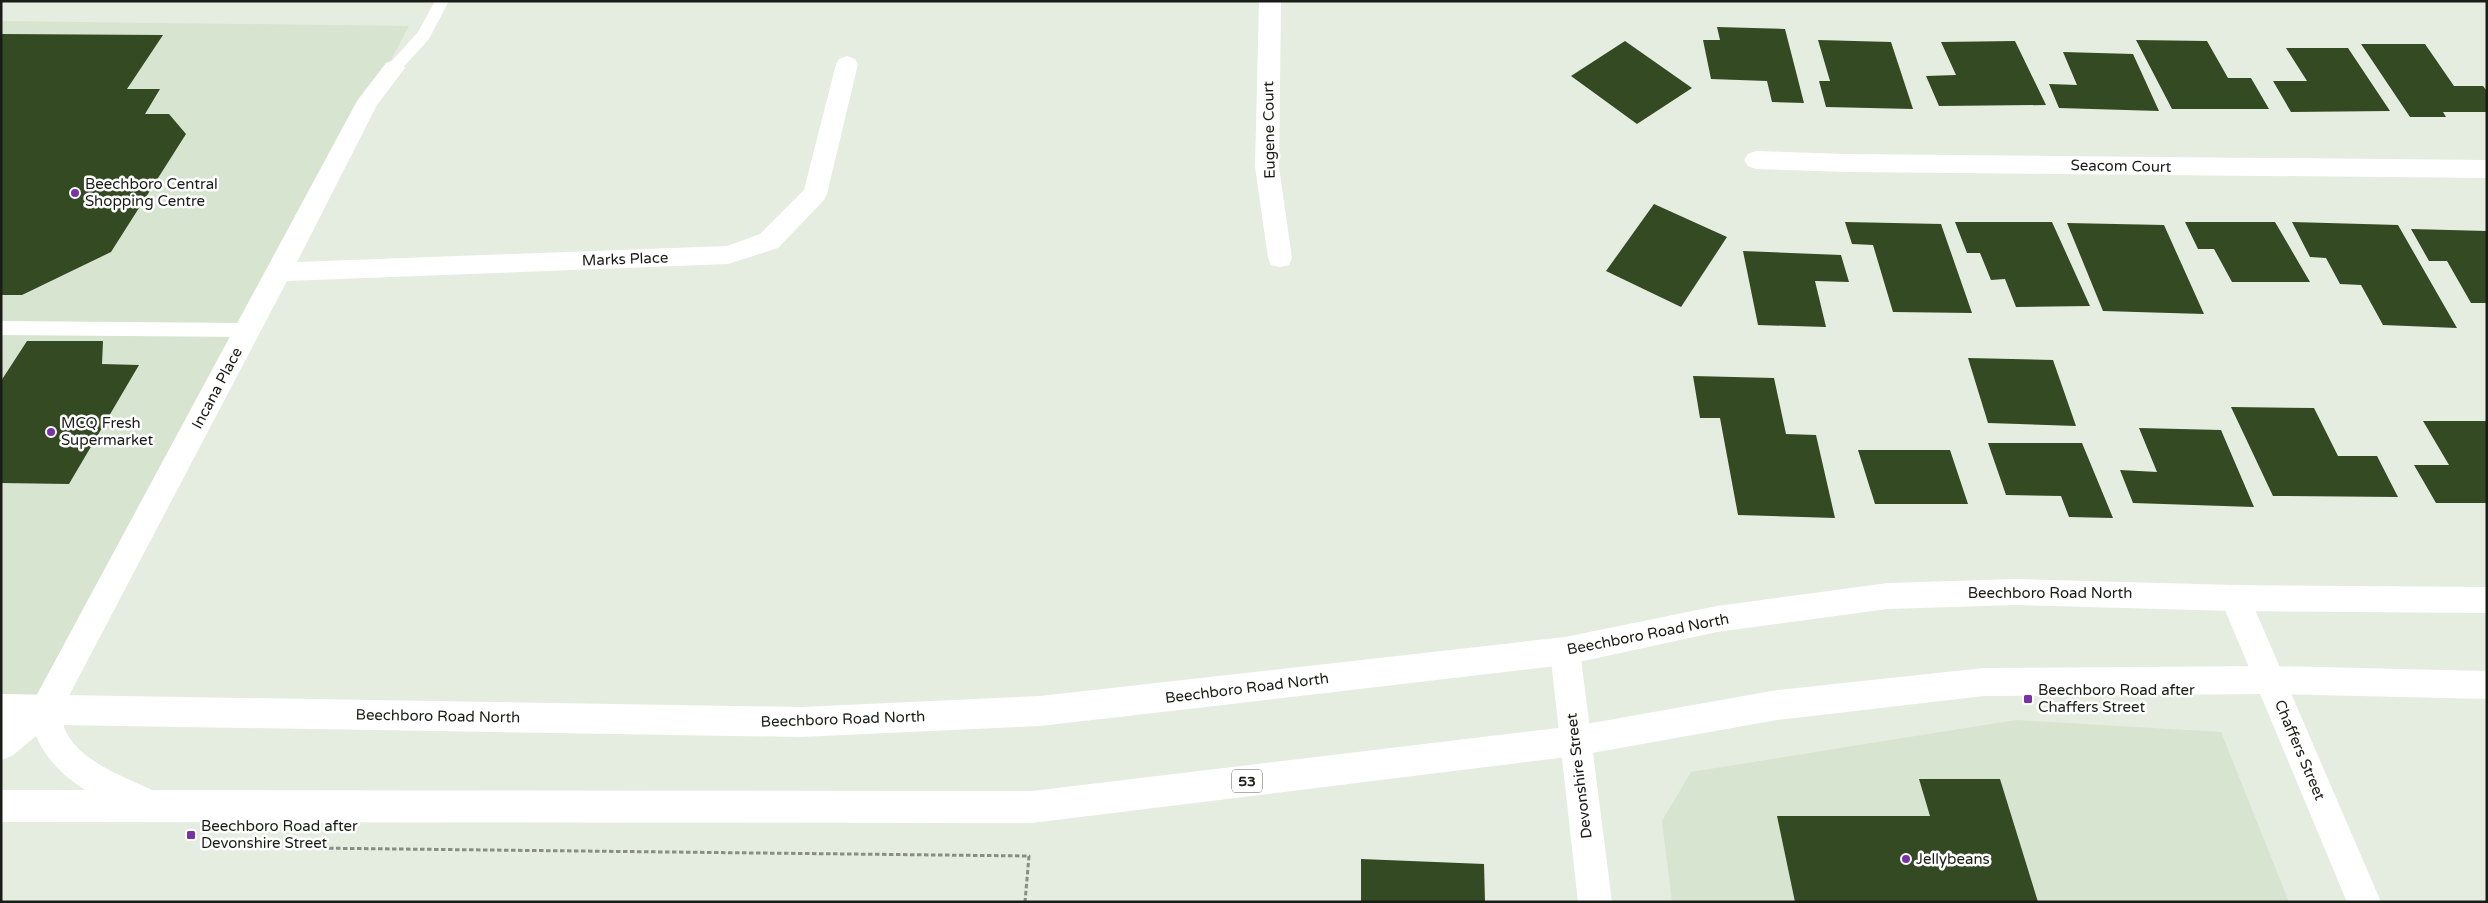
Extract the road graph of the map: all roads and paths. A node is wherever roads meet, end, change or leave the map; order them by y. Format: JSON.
{"nodes":[{"id":1,"x":442,"y":1,"type":"edge"},
{"id":2,"x":1270,"y":1,"type":"edge"},
{"id":3,"x":847,"y":64,"type":"dead end"},
{"id":4,"x":394,"y":68,"type":"joint"},
{"id":5,"x":1756,"y":160,"type":"dead end"},
{"id":6,"x":2487,"y":169,"type":"edge"},
{"id":7,"x":1280,"y":258,"type":"dead end"},
{"id":8,"x":279,"y":272,"type":"junction"},
{"id":9,"x":1,"y":328,"type":"edge"},
{"id":10,"x":248,"y":330,"type":"junction"},
{"id":11,"x":2235,"y":598,"type":"junction"},
{"id":12,"x":2487,"y":600,"type":"edge"},
{"id":13,"x":1565,"y":651,"type":"junction"},
{"id":14,"x":2270,"y":680,"type":"junction"},
{"id":15,"x":2487,"y":684,"type":"edge"},
{"id":16,"x":1,"y":709,"type":"edge"},
{"id":17,"x":45,"y":710,"type":"junction"},
{"id":18,"x":1575,"y":741,"type":"junction"},
{"id":19,"x":1,"y":745,"type":"edge"},
{"id":20,"x":149,"y":805,"type":"junction"},
{"id":21,"x":1,"y":806,"type":"edge"},
{"id":22,"x":298,"y":848,"type":"dead end"},
{"id":23,"x":1025,"y":902,"type":"edge"},
{"id":24,"x":1595,"y":902,"type":"edge"},
{"id":25,"x":2364,"y":902,"type":"edge"}],
"edges":[{"from":1,"to":4,"type":"lane"},
{"from":2,"to":7,"type":"main road","name":"Eugene Court"},
{"from":3,"to":8,"type":"main road","name":"Marks Place"},
{"from":4,"to":8,"type":"main road","name":"Incana Place"},
{"from":5,"to":6,"type":"main road","name":"Seacom Court"},
{"from":8,"to":10,"type":"main road","name":"Incana Place"},
{"from":9,"to":10,"type":"lane"},
{"from":10,"to":17,"type":"main road","name":"Incana Place"},
{"from":11,"to":12,"type":"main road","name":"Beechboro Road North"},
{"from":11,"to":13,"type":"main road","name":"Beechboro Road North"},
{"from":11,"to":14,"type":"main road","name":"Chaffers Street"},
{"from":13,"to":17,"type":"main road","name":"Beechboro Road North"},
{"from":13,"to":18,"type":"main road","name":"Devonshire Street"},
{"from":14,"to":15,"type":"main road","number":"53"},
{"from":14,"to":18,"type":"main road","number":"53"},
{"from":14,"to":25,"type":"main road","name":"Chaffers Street"},
{"from":16,"to":17,"type":"main road","name":"Beechboro Road North"},
{"from":17,"to":19,"type":"main road"},
{"from":17,"to":20,"type":"main road"},
{"from":18,"to":20,"type":"main road","number":"53"},
{"from":18,"to":24,"type":"main road","name":"Devonshire Street"},
{"from":20,"to":21,"type":"main road","number":"53"},
{"from":22,"to":23,"type":"path"}]}
